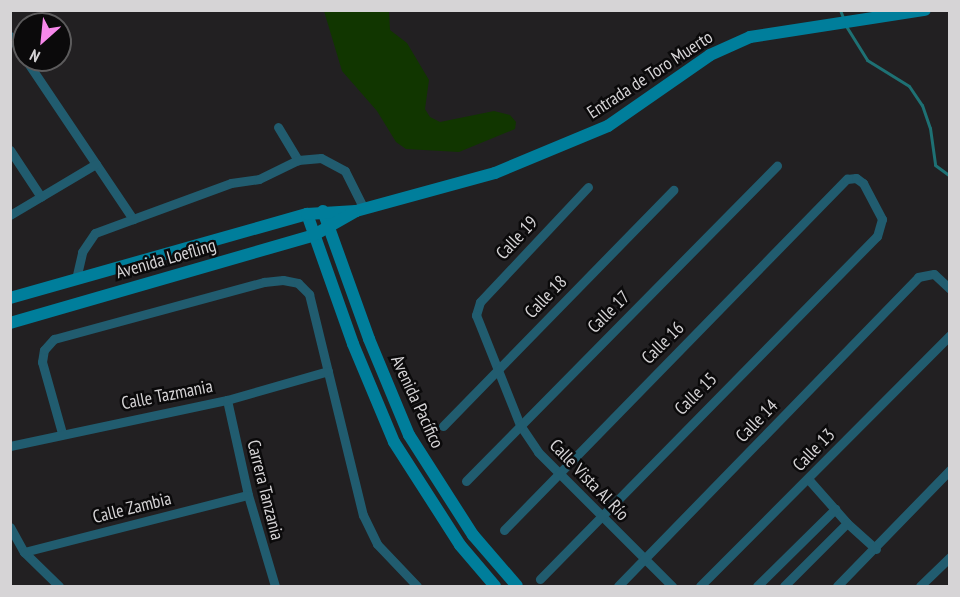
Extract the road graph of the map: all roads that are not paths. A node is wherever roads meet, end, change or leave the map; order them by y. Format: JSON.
{"nodes":[{"id":1,"x":926,"y":10,"type":"edge"},
{"id":2,"x":35,"y":72,"type":"edge"},
{"id":3,"x":278,"y":127,"type":"dead end"},
{"id":4,"x":10,"y":150,"type":"edge"},
{"id":5,"x":298,"y":160,"type":"junction"},
{"id":6,"x":96,"y":164,"type":"junction"},
{"id":7,"x":777,"y":166,"type":"dead end"},
{"id":8,"x":588,"y":187,"type":"dead end"},
{"id":9,"x":673,"y":190,"type":"dead end"},
{"id":10,"x":41,"y":197,"type":"junction"},
{"id":11,"x":360,"y":210,"type":"junction"},
{"id":12,"x":323,"y":211,"type":"junction"},
{"id":13,"x":307,"y":214,"type":"junction"},
{"id":14,"x":10,"y":215,"type":"edge"},
{"id":15,"x":132,"y":219,"type":"junction"},
{"id":16,"x":331,"y":228,"type":"junction"},
{"id":17,"x":314,"y":235,"type":"junction"},
{"id":18,"x":877,"y":236,"type":"joint"},
{"id":19,"x":76,"y":279,"type":"junction"},
{"id":20,"x":950,"y":289,"type":"edge"},
{"id":21,"x":10,"y":298,"type":"edge"},
{"id":22,"x":476,"y":315,"type":"joint"},
{"id":23,"x":10,"y":323,"type":"edge"},
{"id":24,"x":950,"y":335,"type":"edge"},
{"id":25,"x":497,"y":370,"type":"junction"},
{"id":26,"x":328,"y":371,"type":"junction"},
{"id":27,"x":226,"y":400,"type":"junction"},
{"id":28,"x":520,"y":425,"type":"junction"},
{"id":29,"x":442,"y":426,"type":"dead end"},
{"id":30,"x":62,"y":433,"type":"junction"},
{"id":31,"x":10,"y":446,"type":"edge"},
{"id":32,"x":950,"y":470,"type":"edge"},
{"id":33,"x":558,"y":473,"type":"junction"},
{"id":34,"x":809,"y":480,"type":"junction"},
{"id":35,"x":466,"y":481,"type":"dead end"},
{"id":36,"x":248,"y":495,"type":"junction"},
{"id":37,"x":835,"y":510,"type":"junction"},
{"id":38,"x":601,"y":515,"type":"junction"},
{"id":39,"x":847,"y":524,"type":"junction"},
{"id":40,"x":10,"y":527,"type":"edge"},
{"id":41,"x":504,"y":530,"type":"dead end"},
{"id":42,"x":876,"y":549,"type":"junction"},
{"id":43,"x":24,"y":552,"type":"junction"},
{"id":44,"x":950,"y":557,"type":"edge"},
{"id":45,"x":645,"y":560,"type":"junction"},
{"id":46,"x":540,"y":579,"type":"dead end"},
{"id":47,"x":59,"y":586,"type":"edge"},
{"id":48,"x":275,"y":586,"type":"edge"},
{"id":49,"x":417,"y":586,"type":"edge"},
{"id":50,"x":495,"y":586,"type":"edge"},
{"id":51,"x":517,"y":586,"type":"edge"},
{"id":52,"x":618,"y":586,"type":"edge"},
{"id":53,"x":672,"y":586,"type":"edge"},
{"id":54,"x":700,"y":586,"type":"edge"},
{"id":55,"x":757,"y":586,"type":"edge"},
{"id":56,"x":784,"y":586,"type":"edge"},
{"id":57,"x":837,"y":586,"type":"edge"},
{"id":58,"x":920,"y":586,"type":"edge"}],
"edges":[{"from":1,"to":11,"type":"street","name":"Entrada de Toro Muerto"},
{"from":2,"to":6,"type":"street"},
{"from":3,"to":5,"type":"street"},
{"from":4,"to":10,"type":"street"},
{"from":5,"to":11,"type":"street"},
{"from":5,"to":15,"type":"street"},
{"from":6,"to":10,"type":"street"},
{"from":6,"to":15,"type":"street"},
{"from":7,"to":28,"type":"street","name":"Calle 17"},
{"from":8,"to":22,"type":"street","name":"Calle 19"},
{"from":9,"to":25,"type":"street","name":"Calle 18"},
{"from":10,"to":14,"type":"street"},
{"from":11,"to":12,"type":"street","name":"Entrada de Toro Muerto"},
{"from":11,"to":16,"type":"street","name":"Entrada de Toro Muerto"},
{"from":12,"to":13,"type":"street","name":"Avenida Loefling"},
{"from":12,"to":16,"type":"street","name":"Avenida Pacífico"},
{"from":13,"to":17,"type":"street","name":"Avenida Pacífico"},
{"from":13,"to":19,"type":"street","name":"Avenida Loefling"},
{"from":15,"to":19,"type":"street"},
{"from":16,"to":17,"type":"street","name":"Avenida Loefling"},
{"from":16,"to":51,"type":"street","name":"Avenida Pacífico"},
{"from":17,"to":23,"type":"street","name":"Avenida Loefling"},
{"from":17,"to":50,"type":"street","name":"Avenida Pacífico"},
{"from":18,"to":33,"type":"street","name":"Calle 16"},
{"from":18,"to":38,"type":"street","name":"Calle 15"},
{"from":19,"to":21,"type":"street","name":"Avenida Loefling"},
{"from":20,"to":45,"type":"street","name":"Calle 14"},
{"from":22,"to":25,"type":"street","name":"Calle Vista Al Río"},
{"from":24,"to":34,"type":"street","name":"Calle 13"},
{"from":25,"to":28,"type":"street","name":"Calle Vista Al Río"},
{"from":25,"to":29,"type":"street","name":"Calle 18"},
{"from":26,"to":27,"type":"street","name":"Calle Tazmania"},
{"from":26,"to":30,"type":"street"},
{"from":26,"to":49,"type":"street"},
{"from":27,"to":30,"type":"street","name":"Calle Tazmania"},
{"from":27,"to":36,"type":"street","name":"Carrera Tanzania"},
{"from":28,"to":33,"type":"street","name":"Calle Vista Al Río"},
{"from":28,"to":35,"type":"street","name":"Calle 17"},
{"from":30,"to":31,"type":"street","name":"Calle Tazmania"},
{"from":32,"to":42,"type":"street"},
{"from":33,"to":38,"type":"street","name":"Calle Vista Al Río"},
{"from":33,"to":41,"type":"street","name":"Calle 16"},
{"from":34,"to":37,"type":"street"},
{"from":34,"to":54,"type":"street","name":"Calle 13"},
{"from":36,"to":43,"type":"street","name":"Calle Zambia"},
{"from":36,"to":48,"type":"street","name":"Carrera Tanzania"},
{"from":37,"to":39,"type":"street"},
{"from":37,"to":55,"type":"street"},
{"from":38,"to":45,"type":"street","name":"Calle Vista Al Río"},
{"from":38,"to":46,"type":"street","name":"Calle 15"},
{"from":39,"to":42,"type":"street"},
{"from":39,"to":56,"type":"street"},
{"from":40,"to":43,"type":"street"},
{"from":42,"to":57,"type":"street"},
{"from":43,"to":47,"type":"street"},
{"from":44,"to":58,"type":"street"},
{"from":45,"to":52,"type":"street","name":"Calle 14"},
{"from":45,"to":53,"type":"street","name":"Calle Vista Al Río"}]}
